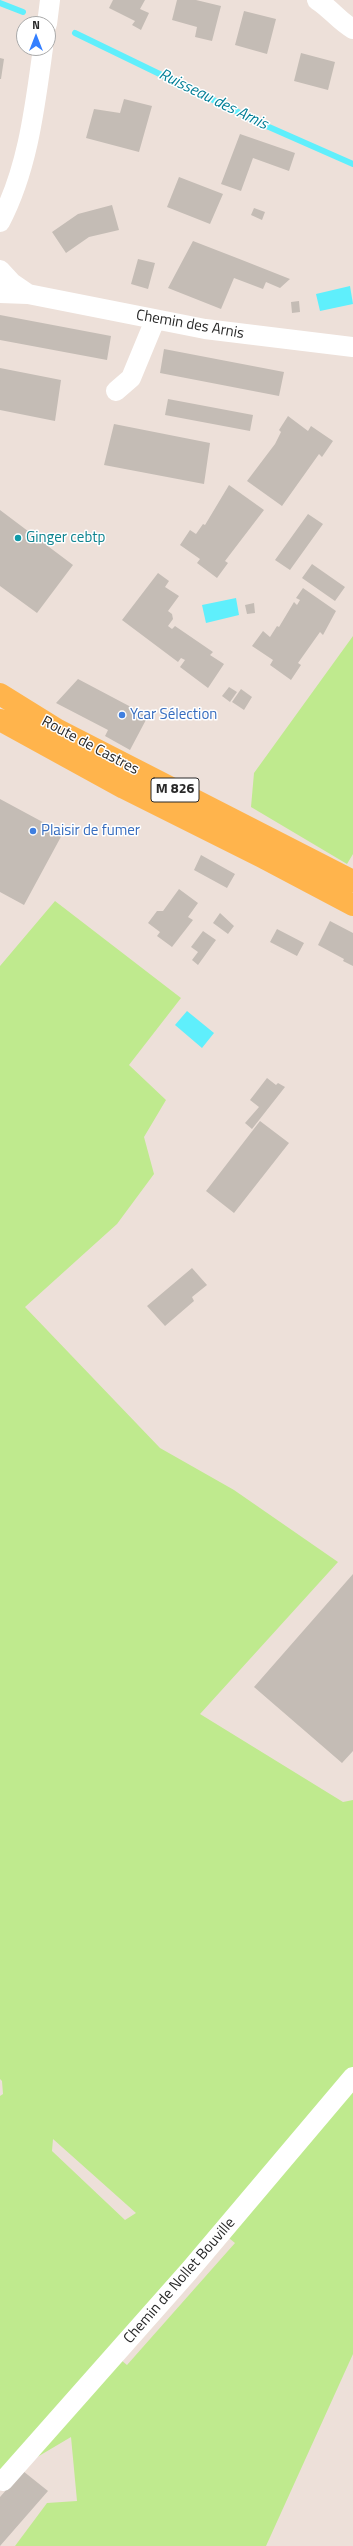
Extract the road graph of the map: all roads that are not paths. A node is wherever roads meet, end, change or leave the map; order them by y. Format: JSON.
{"nodes":[{"id":1,"x":50,"y":0,"type":"edge"},
{"id":2,"x":318,"y":0,"type":"edge"},
{"id":3,"x":48,"y":16,"type":"edge"},
{"id":4,"x":353,"y":29,"type":"edge"},
{"id":5,"x":43,"y":56,"type":"edge"},
{"id":6,"x":0,"y":222,"type":"edge"},
{"id":7,"x":0,"y":270,"type":"edge"},
{"id":8,"x":0,"y":293,"type":"edge"},
{"id":9,"x":28,"y":294,"type":"junction"},
{"id":10,"x":155,"y":320,"type":"junction"},
{"id":11,"x":353,"y":347,"type":"edge"},
{"id":12,"x":116,"y":391,"type":"dead end"},
{"id":13,"x":0,"y":694,"type":"edge"},
{"id":14,"x":0,"y":720,"type":"edge"},
{"id":15,"x":353,"y":881,"type":"edge"},
{"id":16,"x":353,"y":905,"type":"edge"},
{"id":17,"x":353,"y":2077,"type":"edge"},
{"id":18,"x":3,"y":2481,"type":"dead end"}],
"edges":[{"from":1,"to":3,"type":"street"},
{"from":2,"to":4,"type":"street"},
{"from":5,"to":6,"type":"street"},
{"from":7,"to":9,"type":"street","name":"Chemin des Arnis"},
{"from":8,"to":9,"type":"street","name":"Chemin des Arnis"},
{"from":9,"to":10,"type":"street","name":"Chemin des Arnis"},
{"from":10,"to":11,"type":"street","name":"Chemin des Arnis"},
{"from":10,"to":12,"type":"street"},
{"from":13,"to":15,"type":"main road","name":"Route de Castres","number":"M 826"},
{"from":14,"to":16,"type":"main road","name":"Route de Castres","number":"M 826"},
{"from":17,"to":18,"type":"street","name":"Chemin de Nollet Bouville"}]}
